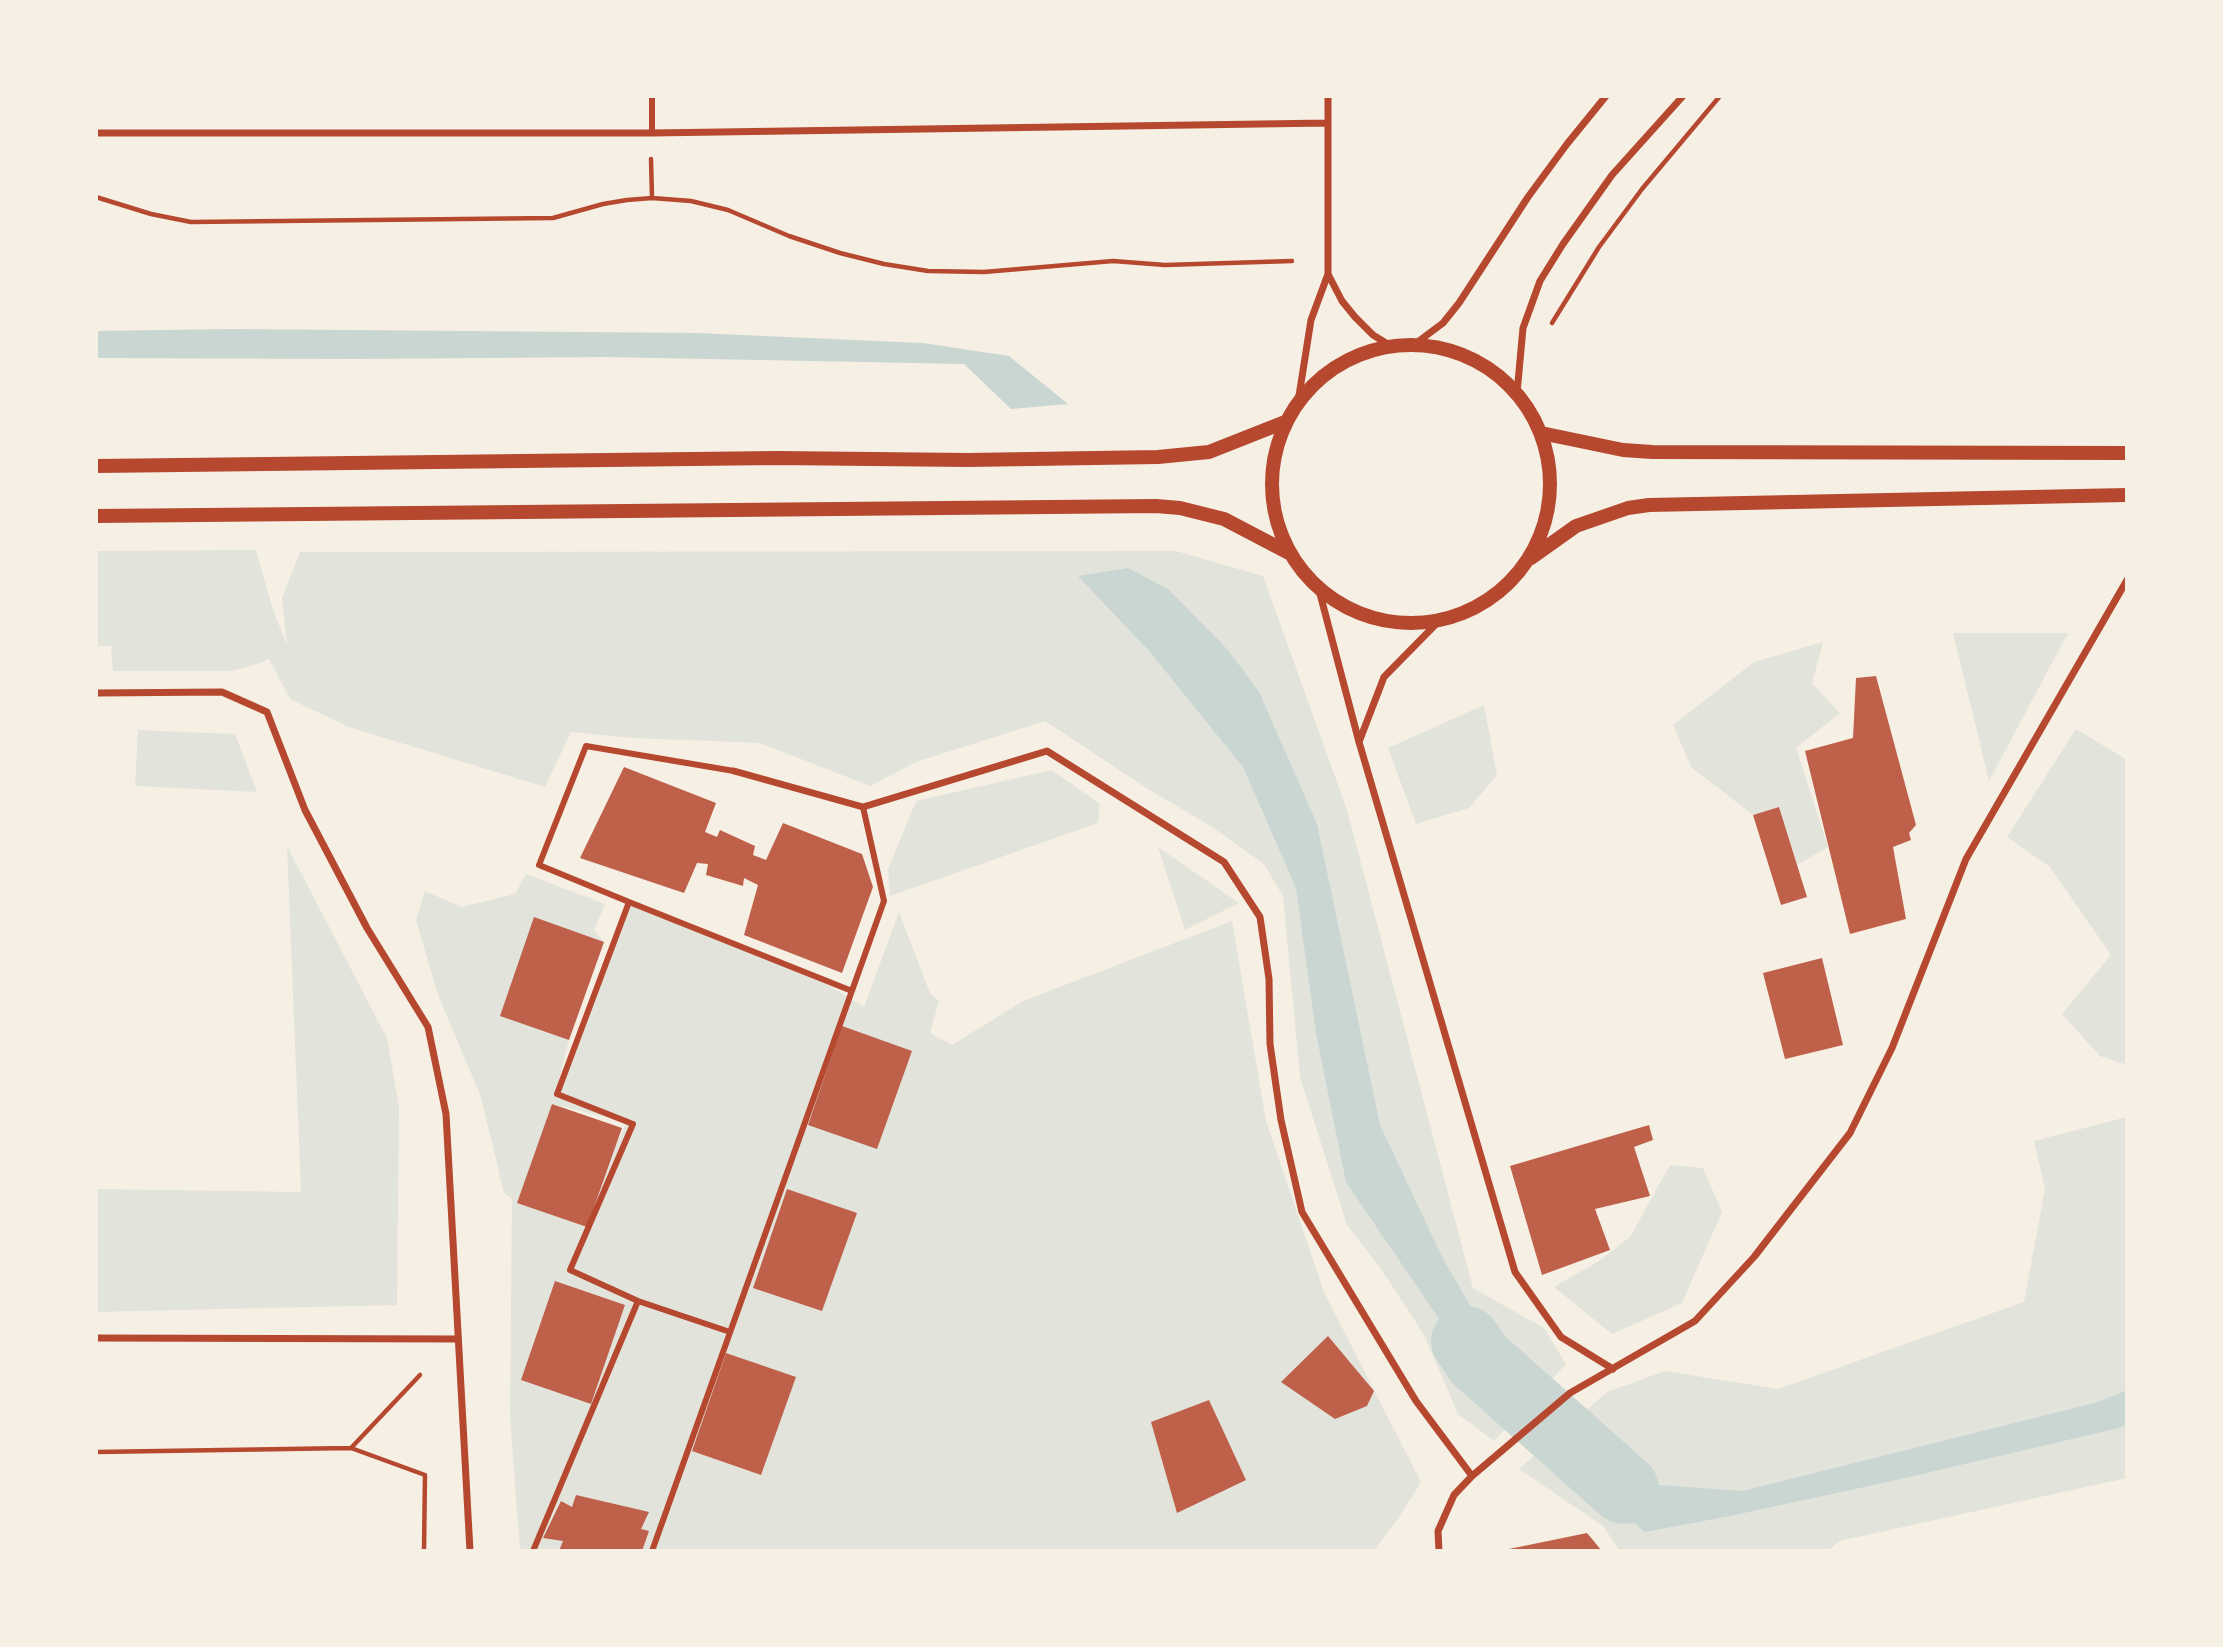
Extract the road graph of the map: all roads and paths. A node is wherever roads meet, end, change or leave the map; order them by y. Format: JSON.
{"nodes":[{"id":1,"x":652,"y":96,"type":"edge"},
{"id":2,"x":1328,"y":96,"type":"edge"},
{"id":3,"x":1606,"y":96,"type":"edge"},
{"id":4,"x":1683,"y":96,"type":"edge"},
{"id":5,"x":1720,"y":96,"type":"edge"},
{"id":6,"x":1328,"y":123,"type":"junction"},
{"id":7,"x":96,"y":133,"type":"edge"},
{"id":8,"x":652,"y":133,"type":"junction"},
{"id":9,"x":651,"y":159,"type":"dead end"},
{"id":10,"x":96,"y":197,"type":"edge"},
{"id":11,"x":652,"y":198,"type":"junction"},
{"id":12,"x":1292,"y":261,"type":"dead end"},
{"id":13,"x":1328,"y":274,"type":"junction"},
{"id":14,"x":1552,"y":324,"type":"dead end"},
{"id":15,"x":1415,"y":344,"type":"junction"},
{"id":16,"x":1391,"y":346,"type":"junction"},
{"id":17,"x":1517,"y":393,"type":"junction"},
{"id":18,"x":1298,"y":402,"type":"junction"},
{"id":19,"x":1285,"y":422,"type":"junction"},
{"id":20,"x":1541,"y":433,"type":"junction"},
{"id":21,"x":2127,"y":453,"type":"edge"},
{"id":22,"x":96,"y":466,"type":"edge"},
{"id":23,"x":2127,"y":495,"type":"edge"},
{"id":24,"x":96,"y":516,"type":"edge"},
{"id":25,"x":1289,"y":553,"type":"junction"},
{"id":26,"x":1527,"y":561,"type":"junction"},
{"id":27,"x":2127,"y":580,"type":"edge"},
{"id":28,"x":1319,"y":590,"type":"junction"},
{"id":29,"x":1439,"y":621,"type":"junction"},
{"id":30,"x":96,"y":693,"type":"edge"},
{"id":31,"x":1359,"y":742,"type":"junction"},
{"id":32,"x":734,"y":771,"type":"joint"},
{"id":33,"x":863,"y":807,"type":"junction"},
{"id":34,"x":629,"y":902,"type":"junction"},
{"id":35,"x":852,"y":991,"type":"junction"},
{"id":36,"x":638,"y":1301,"type":"junction"},
{"id":37,"x":730,"y":1332,"type":"junction"},
{"id":38,"x":96,"y":1338,"type":"edge"},
{"id":39,"x":458,"y":1339,"type":"junction"},
{"id":40,"x":1613,"y":1369,"type":"junction"},
{"id":41,"x":420,"y":1375,"type":"dead end"},
{"id":42,"x":351,"y":1448,"type":"junction"},
{"id":43,"x":96,"y":1452,"type":"edge"},
{"id":44,"x":1472,"y":1476,"type":"junction"},
{"id":45,"x":424,"y":1551,"type":"edge"},
{"id":46,"x":470,"y":1551,"type":"edge"},
{"id":47,"x":533,"y":1551,"type":"edge"},
{"id":48,"x":652,"y":1551,"type":"edge"},
{"id":49,"x":1439,"y":1551,"type":"edge"}],
"edges":[{"from":1,"to":8,"type":"street"},
{"from":2,"to":6,"type":"street"},
{"from":3,"to":15,"type":"street"},
{"from":4,"to":17,"type":"street"},
{"from":5,"to":14,"type":"path"},
{"from":6,"to":8,"type":"street"},
{"from":6,"to":13,"type":"street"},
{"from":7,"to":8,"type":"street"},
{"from":9,"to":11,"type":"path"},
{"from":10,"to":11,"type":"path"},
{"from":11,"to":12,"type":"path"},
{"from":13,"to":16,"type":"street"},
{"from":13,"to":18,"type":"street"},
{"from":15,"to":16,"type":"main road"},
{"from":15,"to":17,"type":"main road"},
{"from":16,"to":18,"type":"main road"},
{"from":17,"to":20,"type":"main road"},
{"from":18,"to":19,"type":"main road"},
{"from":19,"to":22,"type":"main road"},
{"from":19,"to":25,"type":"main road"},
{"from":20,"to":21,"type":"main road"},
{"from":20,"to":26,"type":"main road"},
{"from":23,"to":26,"type":"main road"},
{"from":24,"to":25,"type":"main road"},
{"from":25,"to":28,"type":"main road"},
{"from":26,"to":29,"type":"main road"},
{"from":27,"to":40,"type":"street"},
{"from":28,"to":29,"type":"main road"},
{"from":28,"to":31,"type":"street"},
{"from":29,"to":31,"type":"street"},
{"from":30,"to":39,"type":"street"},
{"from":31,"to":40,"type":"street"},
{"from":32,"to":33,"type":"street"},
{"from":32,"to":34,"type":"street"},
{"from":33,"to":35,"type":"street"},
{"from":33,"to":44,"type":"street"},
{"from":34,"to":35,"type":"street"},
{"from":34,"to":36,"type":"street"},
{"from":35,"to":37,"type":"street"},
{"from":36,"to":37,"type":"street"},
{"from":36,"to":47,"type":"street"},
{"from":37,"to":48,"type":"street"},
{"from":38,"to":39,"type":"street"},
{"from":39,"to":46,"type":"street"},
{"from":40,"to":44,"type":"street"},
{"from":41,"to":42,"type":"path"},
{"from":42,"to":43,"type":"path"},
{"from":42,"to":45,"type":"path"},
{"from":44,"to":49,"type":"street"}]}
